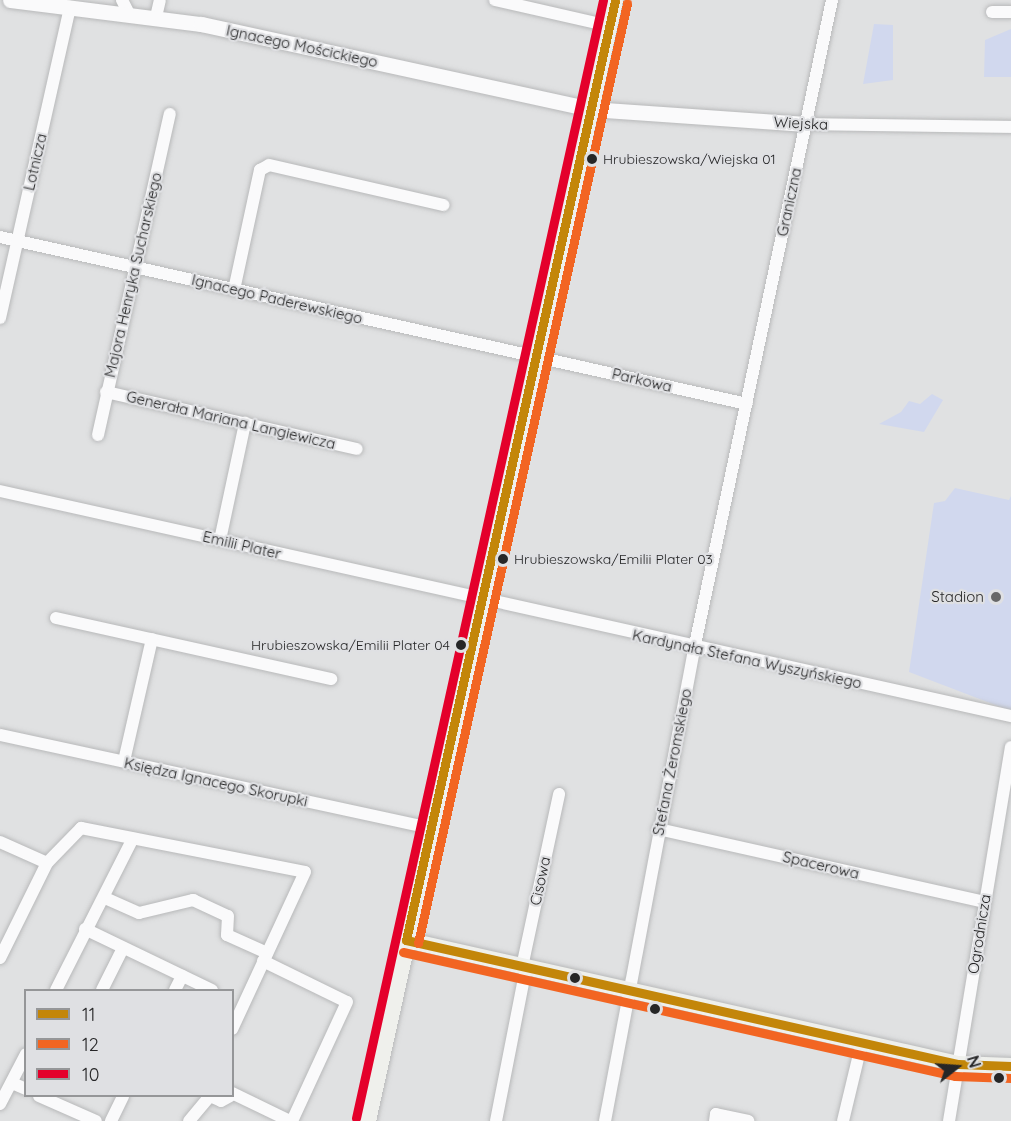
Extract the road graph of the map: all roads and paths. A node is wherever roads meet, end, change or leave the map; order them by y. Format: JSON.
{"nodes":[{"id":1,"x":10,"y":0,"type":"edge"},
{"id":2,"x":122,"y":0,"type":"edge"},
{"id":3,"x":160,"y":0,"type":"edge"},
{"id":4,"x":495,"y":0,"type":"edge"},
{"id":5,"x":615,"y":0,"type":"edge"},
{"id":6,"x":831,"y":0,"type":"edge"},
{"id":7,"x":70,"y":7,"type":"junction"},
{"id":8,"x":992,"y":12,"type":"dead end"},
{"id":9,"x":1011,"y":12,"type":"edge"},
{"id":10,"x":129,"y":14,"type":"junction"},
{"id":11,"x":156,"y":17,"type":"junction"},
{"id":12,"x":609,"y":26,"type":"junction"},
{"id":13,"x":591,"y":109,"type":"junction"},
{"id":14,"x":170,"y":114,"type":"dead end"},
{"id":15,"x":805,"y":124,"type":"junction"},
{"id":16,"x":1011,"y":127,"type":"edge"},
{"id":17,"x":443,"y":205,"type":"dead end"},
{"id":18,"x":0,"y":237,"type":"edge"},
{"id":19,"x":17,"y":240,"type":"junction"},
{"id":20,"x":134,"y":267,"type":"junction"},
{"id":21,"x":234,"y":290,"type":"junction"},
{"id":22,"x":0,"y":318,"type":"edge"},
{"id":23,"x":536,"y":357,"type":"junction"},
{"id":24,"x":106,"y":392,"type":"junction"},
{"id":25,"x":747,"y":404,"type":"junction"},
{"id":26,"x":244,"y":423,"type":"junction"},
{"id":27,"x":98,"y":435,"type":"dead end"},
{"id":28,"x":357,"y":449,"type":"dead end"},
{"id":29,"x":0,"y":491,"type":"edge"},
{"id":30,"x":220,"y":540,"type":"junction"},
{"id":31,"x":483,"y":600,"type":"junction"},
{"id":32,"x":56,"y":618,"type":"dead end"},
{"id":33,"x":152,"y":639,"type":"junction"},
{"id":34,"x":695,"y":647,"type":"junction"},
{"id":35,"x":331,"y":679,"type":"dead end"},
{"id":36,"x":1011,"y":716,"type":"edge"},
{"id":37,"x":0,"y":735,"type":"edge"},
{"id":38,"x":1011,"y":747,"type":"edge"},
{"id":39,"x":124,"y":761,"type":"junction"},
{"id":40,"x":559,"y":794,"type":"dead end"},
{"id":41,"x":433,"y":829,"type":"junction"},
{"id":42,"x":658,"y":829,"type":"junction"},
{"id":43,"x":133,"y":838,"type":"junction"},
{"id":44,"x":0,"y":842,"type":"edge"},
{"id":45,"x":47,"y":863,"type":"junction"},
{"id":46,"x":105,"y":898,"type":"junction"},
{"id":47,"x":984,"y":902,"type":"junction"},
{"id":48,"x":85,"y":929,"type":"junction"},
{"id":49,"x":406,"y":940,"type":"junction"},
{"id":50,"x":123,"y":948,"type":"junction"},
{"id":51,"x":265,"y":957,"type":"junction"},
{"id":52,"x":0,"y":958,"type":"edge"},
{"id":53,"x":524,"y":967,"type":"junction"},
{"id":54,"x":182,"y":976,"type":"junction"},
{"id":55,"x":56,"y":989,"type":"edge"},
{"id":56,"x":102,"y":989,"type":"edge"},
{"id":57,"x":176,"y":989,"type":"edge"},
{"id":58,"x":210,"y":989,"type":"edge"},
{"id":59,"x":629,"y":990,"type":"junction"},
{"id":60,"x":237,"y":1003,"type":"edge"},
{"id":61,"x":234,"y":1019,"type":"edge"},
{"id":62,"x":862,"y":1042,"type":"junction"},
{"id":63,"x":24,"y":1058,"type":"edge"},
{"id":64,"x":958,"y":1064,"type":"junction"},
{"id":65,"x":1011,"y":1066,"type":"edge"},
{"id":66,"x":12,"y":1083,"type":"junction"},
{"id":67,"x":24,"y":1088,"type":"edge"},
{"id":68,"x":234,"y":1094,"type":"edge"},
{"id":69,"x":46,"y":1097,"type":"edge"},
{"id":70,"x":122,"y":1097,"type":"edge"},
{"id":71,"x":208,"y":1097,"type":"edge"},
{"id":72,"x":214,"y":1097,"type":"edge"},
{"id":73,"x":226,"y":1097,"type":"edge"},
{"id":74,"x":0,"y":1104,"type":"edge"},
{"id":75,"x":716,"y":1118,"type":"edge"},
{"id":76,"x":288,"y":1120,"type":"edge"},
{"id":77,"x":96,"y":1121,"type":"edge"},
{"id":78,"x":111,"y":1121,"type":"edge"},
{"id":79,"x":189,"y":1121,"type":"edge"},
{"id":80,"x":368,"y":1121,"type":"edge"},
{"id":81,"x":496,"y":1121,"type":"edge"},
{"id":82,"x":605,"y":1121,"type":"edge"},
{"id":83,"x":748,"y":1121,"type":"edge"},
{"id":84,"x":843,"y":1121,"type":"edge"},
{"id":85,"x":949,"y":1121,"type":"edge"}],
"edges":[{"from":1,"to":7,"type":"street","name":"Ignacego Mościckiego"},
{"from":2,"to":10,"type":"street"},
{"from":3,"to":11,"type":"street"},
{"from":4,"to":12,"type":"street"},
{"from":5,"to":12,"type":"main road"},
{"from":6,"to":15,"type":"street","name":"Graniczna"},
{"from":7,"to":10,"type":"street","name":"Ignacego Mościckiego"},
{"from":7,"to":19,"type":"street","name":"Lotnicza"},
{"from":8,"to":9,"type":"street"},
{"from":10,"to":11,"type":"street","name":"Ignacego Mościckiego"},
{"from":11,"to":13,"type":"street","name":"Ignacego Mościckiego"},
{"from":12,"to":13,"type":"main road"},
{"from":13,"to":15,"type":"street","name":"Wiejska"},
{"from":13,"to":23,"type":"main road"},
{"from":14,"to":20,"type":"street","name":"Majora Henryka Sucharskiego"},
{"from":15,"to":16,"type":"street","name":"Wiejska"},
{"from":15,"to":25,"type":"street","name":"Graniczna"},
{"from":17,"to":21,"type":"street"},
{"from":18,"to":19,"type":"street","name":"Ignacego Paderewskiego"},
{"from":19,"to":20,"type":"street","name":"Ignacego Paderewskiego"},
{"from":19,"to":22,"type":"street","name":"Lotnicza"},
{"from":20,"to":21,"type":"street","name":"Ignacego Paderewskiego"},
{"from":20,"to":24,"type":"street","name":"Majora Henryka Sucharskiego"},
{"from":21,"to":23,"type":"street","name":"Ignacego Paderewskiego"},
{"from":23,"to":25,"type":"street","name":"Parkowa"},
{"from":23,"to":31,"type":"main road"},
{"from":24,"to":26,"type":"street","name":"Generała Mariana Langiewicza"},
{"from":24,"to":27,"type":"street","name":"Majora Henryka Sucharskiego"},
{"from":25,"to":34,"type":"street","name":"Stefana Żeromskiego"},
{"from":26,"to":28,"type":"street","name":"Generała Mariana Langiewicza"},
{"from":26,"to":30,"type":"street"},
{"from":29,"to":30,"type":"street","name":"Emilii Plater"},
{"from":30,"to":31,"type":"street","name":"Emilii Plater"},
{"from":31,"to":34,"type":"street","name":"Kardynała Stefana Wyszyńskiego"},
{"from":31,"to":41,"type":"main road"},
{"from":32,"to":33,"type":"street"},
{"from":33,"to":35,"type":"street"},
{"from":33,"to":39,"type":"street"},
{"from":34,"to":36,"type":"street","name":"Kardynała Stefana Wyszyńskiego"},
{"from":34,"to":42,"type":"street","name":"Stefana Żeromskiego"},
{"from":37,"to":39,"type":"street","name":"Księdza Ignacego Skorupki"},
{"from":38,"to":47,"type":"street","name":"Ogrodnicza"},
{"from":39,"to":41,"type":"street","name":"Księdza Ignacego Skorupki"},
{"from":40,"to":53,"type":"street","name":"Cisowa"},
{"from":41,"to":49,"type":"main road"},
{"from":42,"to":47,"type":"street","name":"Spacerowa"},
{"from":42,"to":59,"type":"street","name":"Stefana Żeromskiego"},
{"from":43,"to":45,"type":"street"},
{"from":43,"to":46,"type":"street"},
{"from":43,"to":51,"type":"street"},
{"from":44,"to":45,"type":"street"},
{"from":45,"to":52,"type":"street"},
{"from":46,"to":48,"type":"street"},
{"from":46,"to":51,"type":"street"},
{"from":47,"to":64,"type":"street","name":"Ogrodnicza"},
{"from":48,"to":50,"type":"street"},
{"from":48,"to":55,"type":"street"},
{"from":49,"to":53,"type":"main road"},
{"from":49,"to":80,"type":"main road"},
{"from":50,"to":54,"type":"street"},
{"from":50,"to":56,"type":"street"},
{"from":51,"to":60,"type":"street"},
{"from":51,"to":76,"type":"street"},
{"from":53,"to":59,"type":"main road"},
{"from":53,"to":81,"type":"street","name":"Cisowa"},
{"from":54,"to":57,"type":"street"},
{"from":54,"to":58,"type":"street"},
{"from":59,"to":62,"type":"main road"},
{"from":59,"to":82,"type":"street","name":"Stefana Żeromskiego"},
{"from":60,"to":61,"type":"street"},
{"from":62,"to":64,"type":"main road"},
{"from":62,"to":84,"type":"street"},
{"from":63,"to":66,"type":"street"},
{"from":64,"to":65,"type":"main road"},
{"from":64,"to":85,"type":"street","name":"Ogrodnicza"},
{"from":66,"to":67,"type":"street"},
{"from":66,"to":74,"type":"street"},
{"from":68,"to":76,"type":"street"},
{"from":69,"to":77,"type":"street"},
{"from":70,"to":78,"type":"street"},
{"from":71,"to":79,"type":"street"},
{"from":72,"to":73,"type":"street"},
{"from":75,"to":83,"type":"street"}]}
